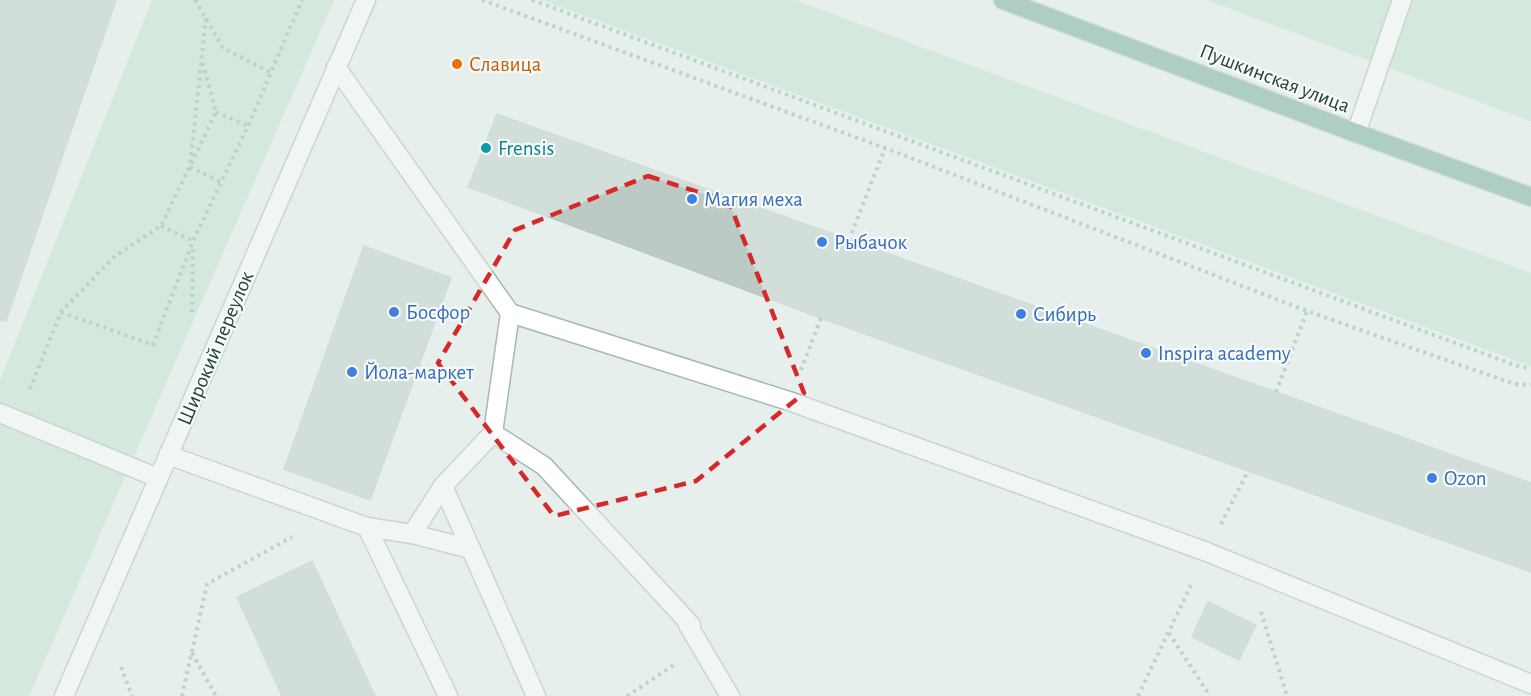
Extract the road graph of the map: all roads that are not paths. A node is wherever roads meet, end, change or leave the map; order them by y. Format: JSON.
{"nodes":[{"id":1,"x":366,"y":0,"type":"edge"},
{"id":2,"x":1003,"y":0,"type":"edge"},
{"id":3,"x":1402,"y":0,"type":"edge"},
{"id":4,"x":336,"y":67,"type":"junction"},
{"id":5,"x":1356,"y":133,"type":"junction"},
{"id":6,"x":1531,"y":197,"type":"edge"},
{"id":7,"x":510,"y":313,"type":"junction"},
{"id":8,"x":0,"y":413,"type":"edge"},
{"id":9,"x":493,"y":434,"type":"junction"},
{"id":10,"x":168,"y":455,"type":"junction"},
{"id":11,"x":158,"y":478,"type":"junction"},
{"id":12,"x":443,"y":486,"type":"junction"},
{"id":13,"x":368,"y":527,"type":"junction"},
{"id":14,"x":412,"y":534,"type":"junction"},
{"id":15,"x":471,"y":549,"type":"junction"},
{"id":16,"x":1531,"y":684,"type":"edge"},
{"id":17,"x":64,"y":696,"type":"edge"},
{"id":18,"x":448,"y":696,"type":"edge"},
{"id":19,"x":536,"y":696,"type":"edge"},
{"id":20,"x":730,"y":696,"type":"edge"}],
"edges":[{"from":1,"to":4,"type":"street","name":"Широкий переулок"},
{"from":2,"to":5,"type":"main road","name":"Пушкинская улица"},
{"from":3,"to":5,"type":"street"},
{"from":4,"to":7,"type":"street"},
{"from":4,"to":10,"type":"street","name":"Широкий переулок"},
{"from":5,"to":6,"type":"main road","name":"Пушкинская улица"},
{"from":7,"to":9,"type":"street"},
{"from":7,"to":16,"type":"street"},
{"from":8,"to":11,"type":"street"},
{"from":9,"to":12,"type":"street"},
{"from":9,"to":20,"type":"street"},
{"from":10,"to":11,"type":"street","name":"Широкий переулок"},
{"from":10,"to":13,"type":"street"},
{"from":11,"to":17,"type":"street","name":"Широкий переулок"},
{"from":12,"to":14,"type":"street"},
{"from":12,"to":15,"type":"street"},
{"from":13,"to":14,"type":"street"},
{"from":13,"to":18,"type":"street"},
{"from":14,"to":15,"type":"street"},
{"from":15,"to":19,"type":"street"}]}
